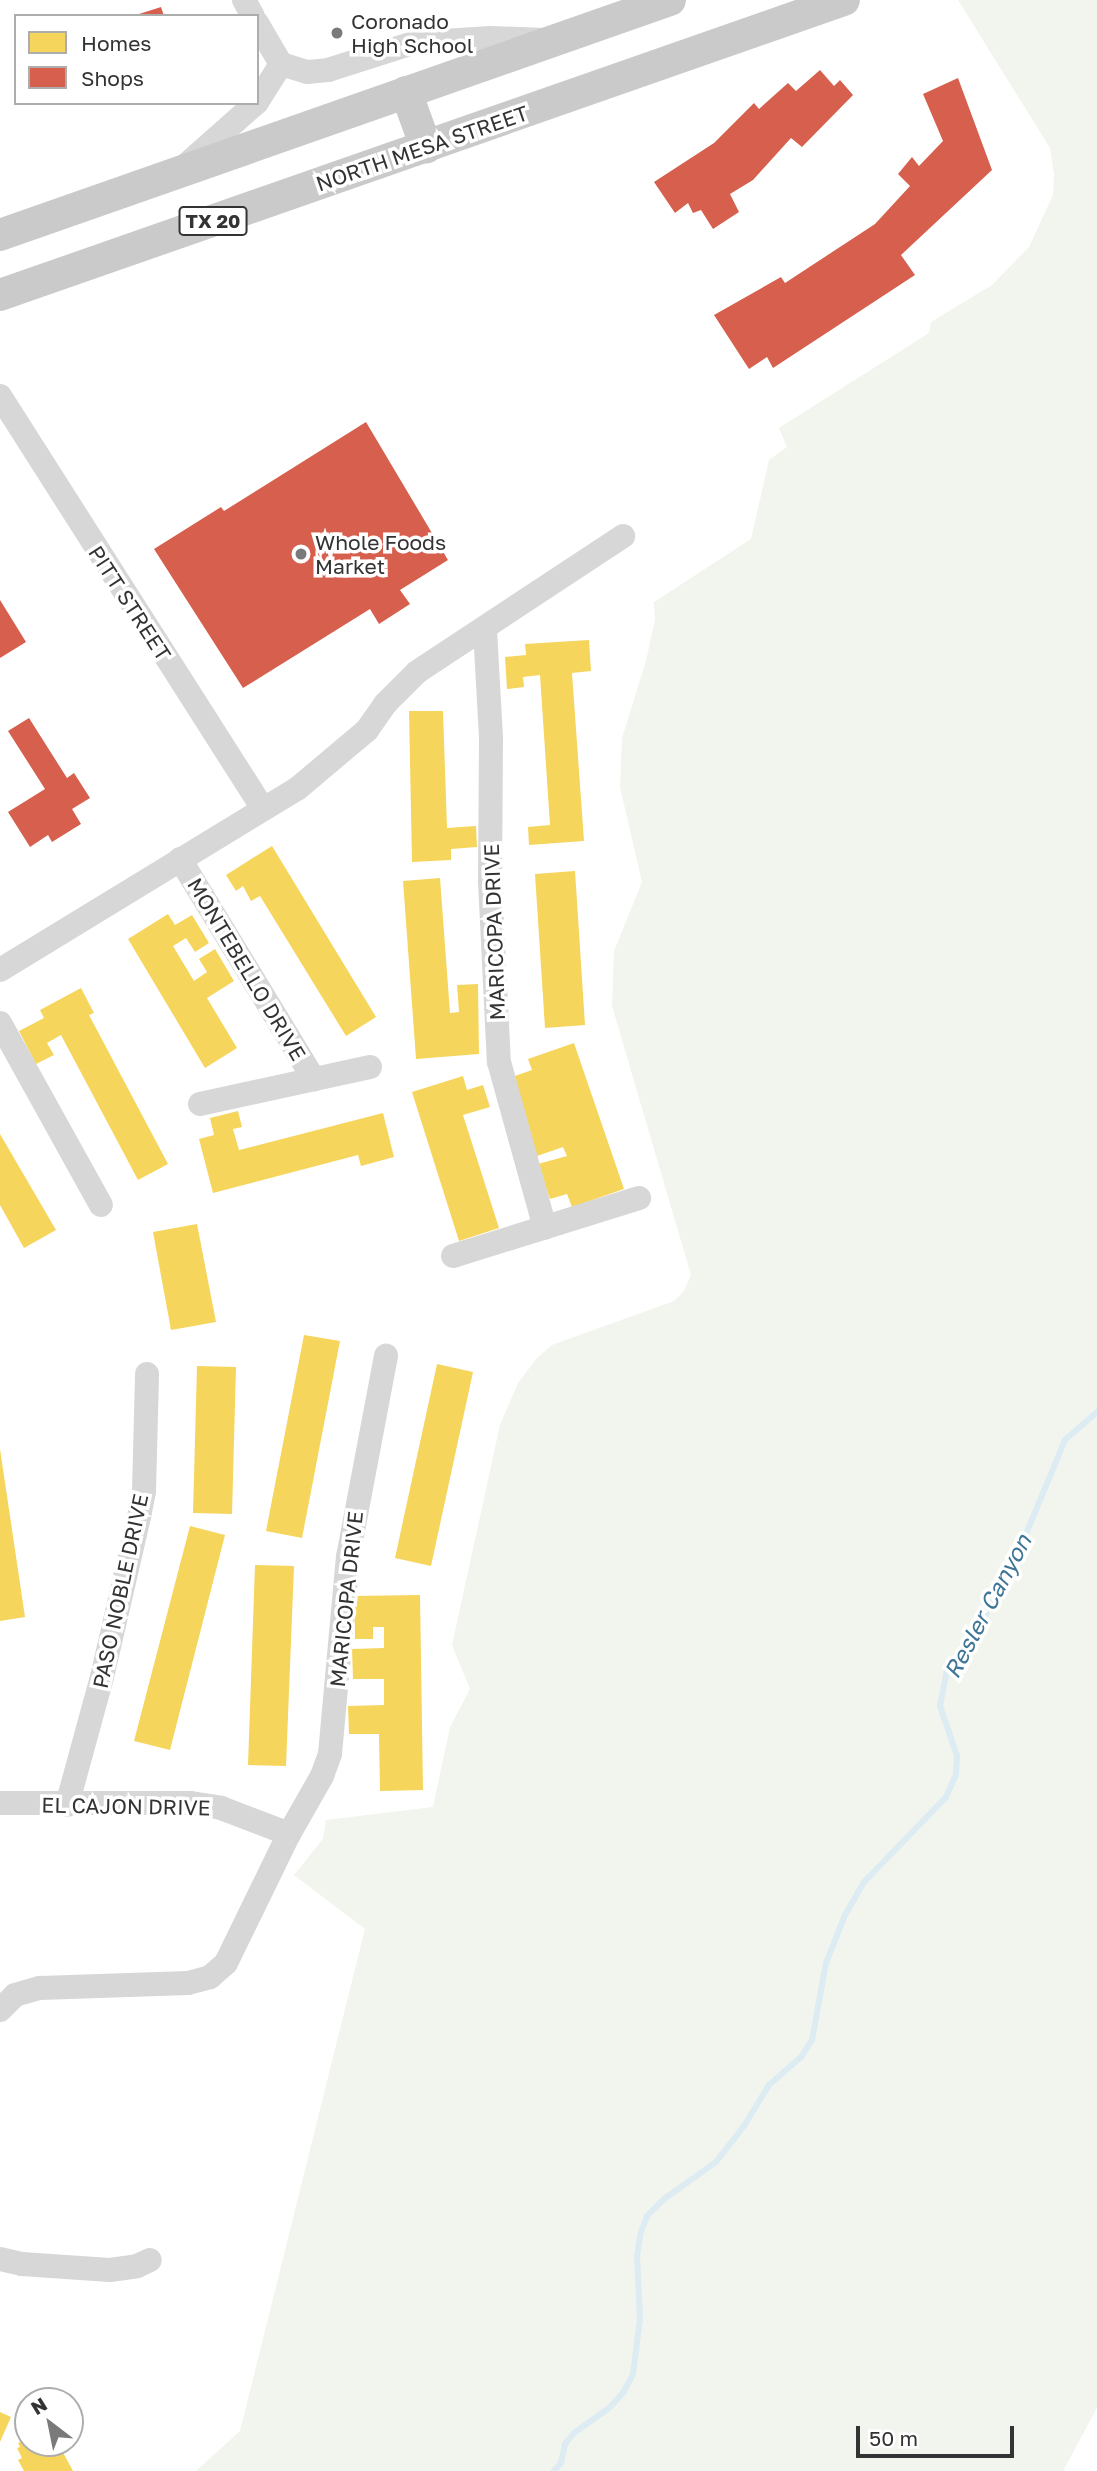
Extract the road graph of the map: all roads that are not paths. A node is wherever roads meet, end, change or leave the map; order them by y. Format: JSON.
{"nodes":[{"id":1,"x":670,"y":0,"type":"edge"},
{"id":2,"x":844,"y":0,"type":"edge"},
{"id":3,"x":259,"y":26,"type":"edge"},
{"id":4,"x":554,"y":41,"type":"junction"},
{"id":5,"x":281,"y":64,"type":"junction"},
{"id":6,"x":405,"y":92,"type":"junction"},
{"id":7,"x":259,"y":100,"type":"edge"},
{"id":8,"x":255,"y":105,"type":"edge"},
{"id":9,"x":426,"y":147,"type":"junction"},
{"id":10,"x":177,"y":172,"type":"junction"},
{"id":11,"x":0,"y":235,"type":"edge"},
{"id":12,"x":0,"y":295,"type":"edge"},
{"id":13,"x":0,"y":396,"type":"edge"},
{"id":14,"x":623,"y":536,"type":"dead end"},
{"id":15,"x":485,"y":630,"type":"junction"},
{"id":16,"x":262,"y":808,"type":"junction"},
{"id":17,"x":180,"y":859,"type":"junction"},
{"id":18,"x":0,"y":970,"type":"edge"},
{"id":19,"x":0,"y":1023,"type":"edge"},
{"id":20,"x":370,"y":1067,"type":"dead end"},
{"id":21,"x":314,"y":1079,"type":"junction"},
{"id":22,"x":200,"y":1104,"type":"dead end"},
{"id":23,"x":639,"y":1198,"type":"dead end"},
{"id":24,"x":101,"y":1205,"type":"dead end"},
{"id":25,"x":545,"y":1228,"type":"junction"},
{"id":26,"x":453,"y":1256,"type":"dead end"},
{"id":27,"x":386,"y":1356,"type":"dead end"},
{"id":28,"x":147,"y":1374,"type":"dead end"},
{"id":29,"x":0,"y":1804,"type":"edge"},
{"id":30,"x":67,"y":1805,"type":"junction"},
{"id":31,"x":289,"y":1834,"type":"junction"},
{"id":32,"x":0,"y":2010,"type":"edge"},
{"id":33,"x":0,"y":2259,"type":"edge"},
{"id":34,"x":150,"y":2260,"type":"dead end"}],
"edges":[{"from":1,"to":4,"type":"main road"},
{"from":2,"to":9,"type":"main road","name":"NORTH MESA STREET","number":"TX 20"},
{"from":3,"to":5,"type":"street"},
{"from":4,"to":5,"type":"street"},
{"from":4,"to":6,"type":"main road"},
{"from":5,"to":7,"type":"street"},
{"from":6,"to":9,"type":"main road"},
{"from":6,"to":10,"type":"main road"},
{"from":8,"to":10,"type":"street"},
{"from":9,"to":12,"type":"main road","name":"NORTH MESA STREET","number":"TX 20"},
{"from":10,"to":11,"type":"main road"},
{"from":13,"to":16,"type":"street","name":"PITT STREET"},
{"from":14,"to":15,"type":"street"},
{"from":15,"to":16,"type":"street"},
{"from":15,"to":25,"type":"street","name":"MARICOPA DRIVE"},
{"from":16,"to":17,"type":"street"},
{"from":17,"to":18,"type":"street"},
{"from":17,"to":21,"type":"street","name":"MONTEBELLO DRIVE"},
{"from":19,"to":24,"type":"street"},
{"from":20,"to":21,"type":"street","name":"MONTEBELLO DRIVE"},
{"from":21,"to":22,"type":"street","name":"MONTEBELLO DRIVE"},
{"from":23,"to":25,"type":"street"},
{"from":25,"to":26,"type":"street"},
{"from":27,"to":31,"type":"street","name":"MARICOPA DRIVE"},
{"from":28,"to":30,"type":"street","name":"PASO NOBLE DRIVE"},
{"from":29,"to":30,"type":"street","name":"EL CAJON DRIVE"},
{"from":30,"to":31,"type":"street","name":"EL CAJON DRIVE"},
{"from":31,"to":32,"type":"street","name":"MARICOPA DRIVE"},
{"from":33,"to":34,"type":"street"}]}
